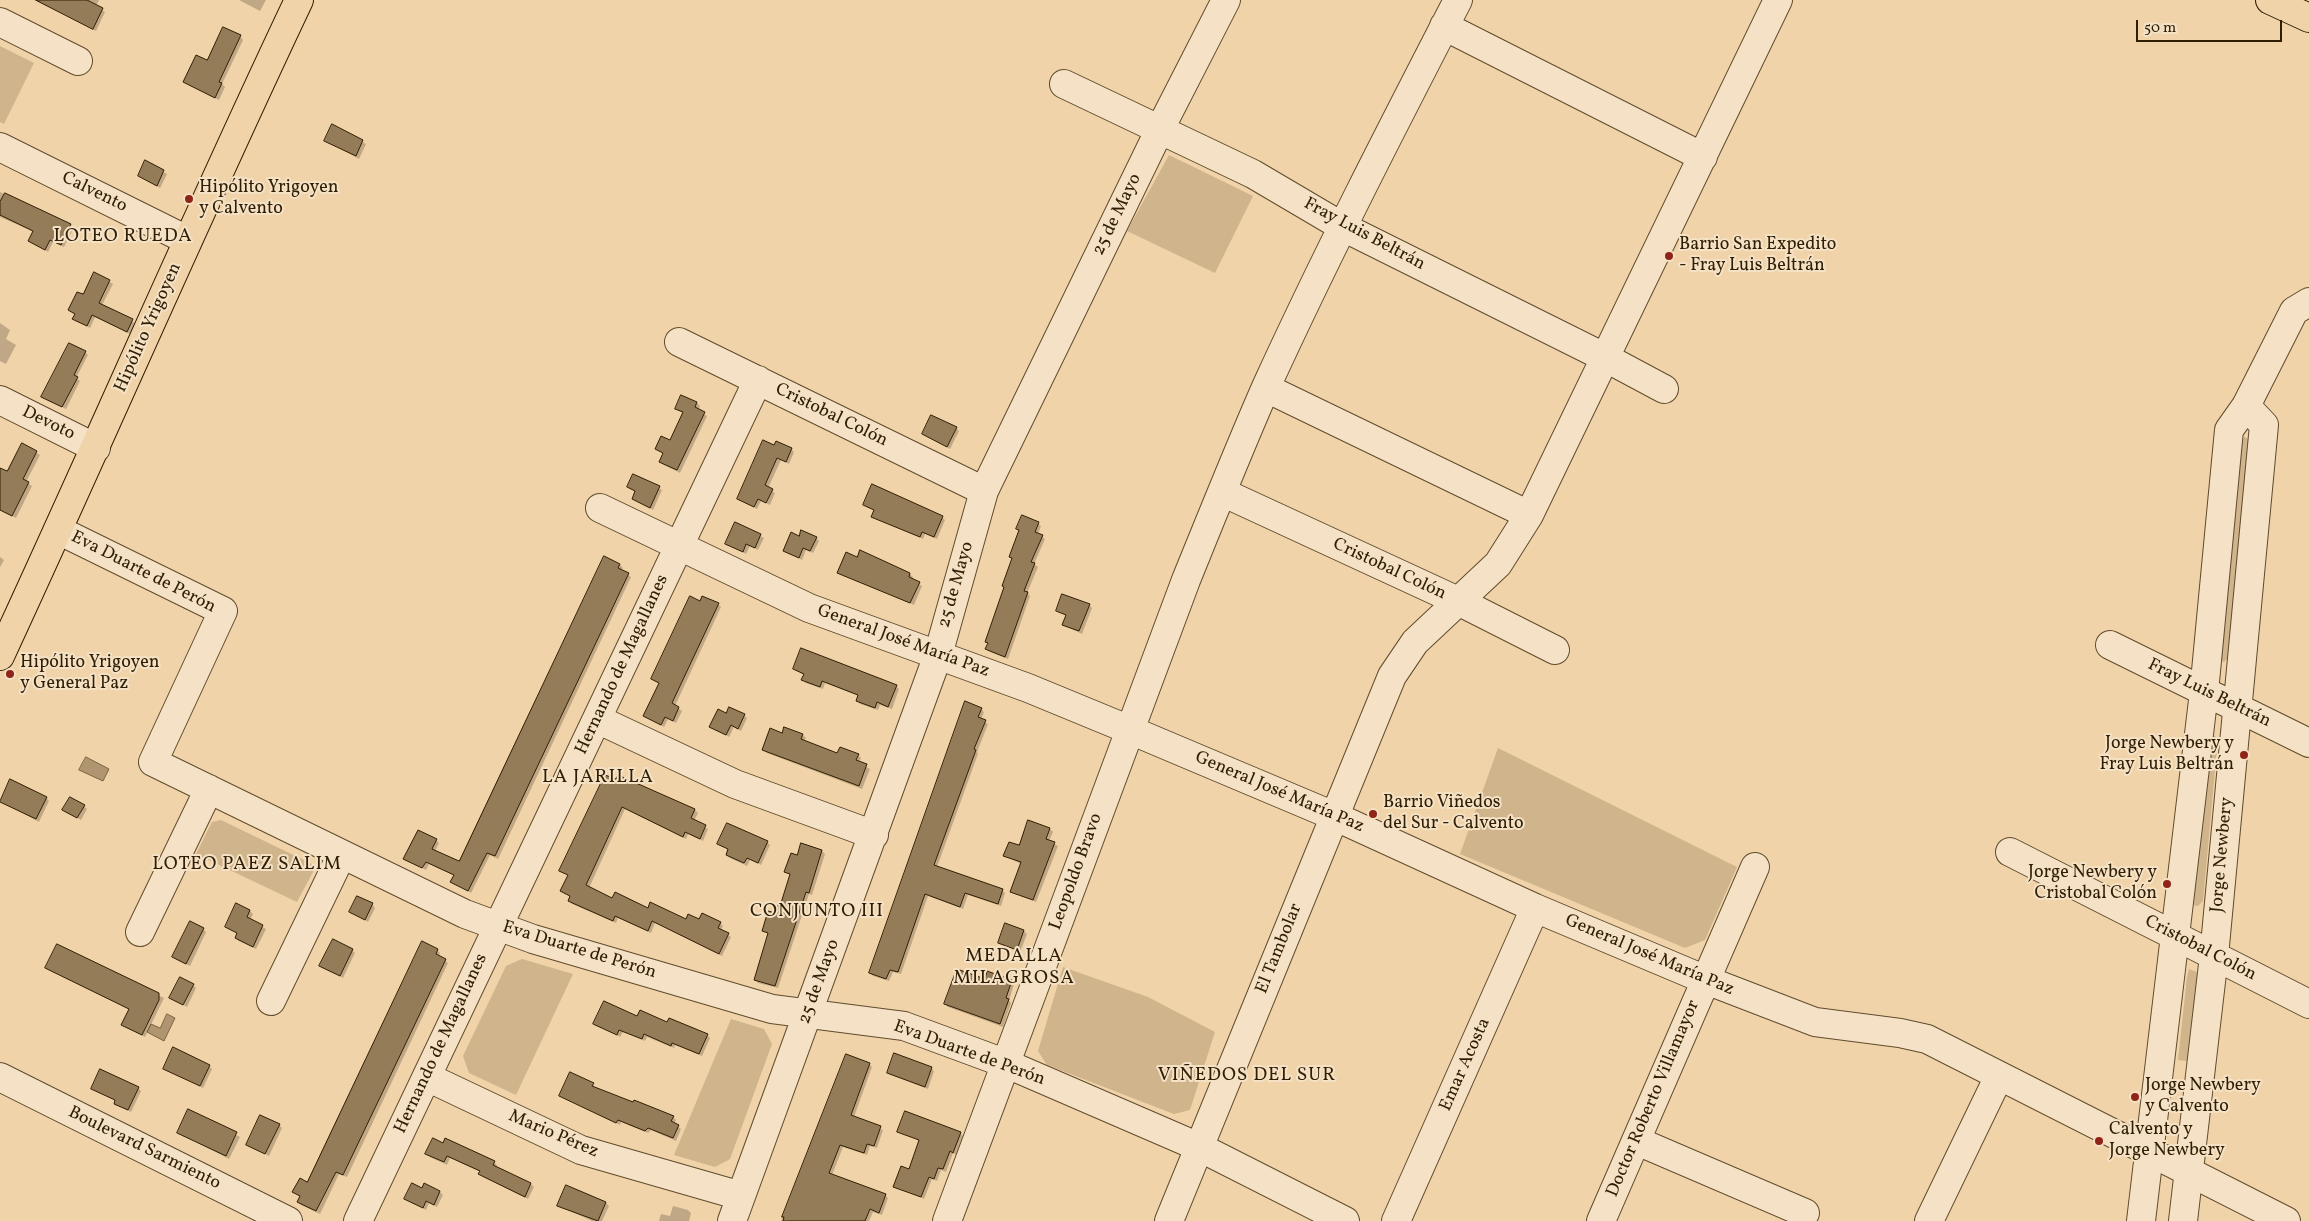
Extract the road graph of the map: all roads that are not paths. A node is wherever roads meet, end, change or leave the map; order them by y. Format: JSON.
{"nodes":[{"id":1,"x":299,"y":0,"type":"edge"},
{"id":2,"x":1226,"y":0,"type":"edge"},
{"id":3,"x":1458,"y":0,"type":"edge"},
{"id":4,"x":1778,"y":0,"type":"edge"},
{"id":5,"x":2272,"y":0,"type":"edge"},
{"id":6,"x":2309,"y":18,"type":"edge"},
{"id":7,"x":0,"y":22,"type":"edge"},
{"id":8,"x":1444,"y":26,"type":"junction"},
{"id":9,"x":78,"y":61,"type":"dead end"},
{"id":10,"x":1064,"y":84,"type":"dead end"},
{"id":11,"x":1160,"y":129,"type":"junction"},
{"id":12,"x":0,"y":147,"type":"edge"},
{"id":13,"x":1703,"y":157,"type":"junction"},
{"id":14,"x":1343,"y":226,"type":"junction"},
{"id":15,"x":187,"y":240,"type":"junction"},
{"id":16,"x":2309,"y":302,"type":"edge"},
{"id":17,"x":679,"y":342,"type":"dead end"},
{"id":18,"x":1606,"y":358,"type":"junction"},
{"id":19,"x":758,"y":380,"type":"junction"},
{"id":20,"x":1266,"y":388,"type":"junction"},
{"id":21,"x":1664,"y":389,"type":"dead end"},
{"id":22,"x":0,"y":400,"type":"edge"},
{"id":23,"x":2246,"y":406,"type":"junction"},
{"id":24,"x":96,"y":448,"type":"junction"},
{"id":25,"x":984,"y":491,"type":"junction"},
{"id":26,"x":1222,"y":492,"type":"junction"},
{"id":27,"x":600,"y":508,"type":"dead end"},
{"id":28,"x":1529,"y":515,"type":"junction"},
{"id":29,"x":58,"y":530,"type":"junction"},
{"id":30,"x":679,"y":546,"type":"junction"},
{"id":31,"x":1458,"y":601,"type":"junction"},
{"id":32,"x":3,"y":644,"type":"edge"},
{"id":33,"x":2110,"y":645,"type":"dead end"},
{"id":34,"x":1555,"y":650,"type":"dead end"},
{"id":35,"x":938,"y":655,"type":"junction"},
{"id":36,"x":2204,"y":692,"type":"junction"},
{"id":37,"x":2237,"y":708,"type":"junction"},
{"id":38,"x":597,"y":719,"type":"junction"},
{"id":39,"x":1130,"y":730,"type":"junction"},
{"id":40,"x":2309,"y":743,"type":"edge"},
{"id":41,"x":209,"y":789,"type":"junction"},
{"id":42,"x":1334,"y":816,"type":"junction"},
{"id":43,"x":874,"y":835,"type":"junction"},
{"id":44,"x":2010,"y":852,"type":"dead end"},
{"id":45,"x":342,"y":854,"type":"junction"},
{"id":46,"x":1755,"y":867,"type":"dead end"},
{"id":47,"x":1536,"y":908,"type":"junction"},
{"id":48,"x":498,"y":926,"type":"junction"},
{"id":49,"x":140,"y":932,"type":"dead end"},
{"id":50,"x":2174,"y":936,"type":"junction"},
{"id":51,"x":2214,"y":956,"type":"junction"},
{"id":52,"x":1706,"y":980,"type":"junction"},
{"id":53,"x":271,"y":1001,"type":"dead end"},
{"id":54,"x":2309,"y":1004,"type":"edge"},
{"id":55,"x":808,"y":1013,"type":"junction"},
{"id":56,"x":1007,"y":1064,"type":"junction"},
{"id":57,"x":1999,"y":1076,"type":"junction"},
{"id":58,"x":0,"y":1077,"type":"edge"},
{"id":59,"x":426,"y":1077,"type":"junction"},
{"id":60,"x":1637,"y":1141,"type":"junction"},
{"id":61,"x":1199,"y":1147,"type":"junction"},
{"id":62,"x":2149,"y":1153,"type":"junction"},
{"id":63,"x":2189,"y":1173,"type":"junction"},
{"id":64,"x":736,"y":1209,"type":"edge"},
{"id":65,"x":1805,"y":1214,"type":"dead end"},
{"id":66,"x":288,"y":1221,"type":"edge"},
{"id":67,"x":358,"y":1221,"type":"edge"},
{"id":68,"x":947,"y":1221,"type":"edge"},
{"id":69,"x":1169,"y":1221,"type":"edge"},
{"id":70,"x":1345,"y":1221,"type":"edge"},
{"id":71,"x":1396,"y":1221,"type":"edge"},
{"id":72,"x":1602,"y":1221,"type":"edge"},
{"id":73,"x":1929,"y":1221,"type":"edge"},
{"id":74,"x":2141,"y":1221,"type":"edge"},
{"id":75,"x":2183,"y":1221,"type":"edge"},
{"id":76,"x":2286,"y":1221,"type":"edge"}],
"edges":[{"from":1,"to":15,"type":"main road","name":"Hipólito Yrigoyen"},
{"from":2,"to":11,"type":"street","name":"25 de Mayo"},
{"from":3,"to":8,"type":"street","name":"Leopoldo Bravo"},
{"from":4,"to":13,"type":"street","name":"El Tambolar"},
{"from":5,"to":6,"type":"main road"},
{"from":7,"to":9,"type":"street"},
{"from":8,"to":13,"type":"street"},
{"from":8,"to":14,"type":"street","name":"Leopoldo Bravo"},
{"from":10,"to":11,"type":"street","name":"Fray Luis Beltrán"},
{"from":11,"to":14,"type":"street","name":"Fray Luis Beltrán"},
{"from":11,"to":25,"type":"street","name":"25 de Mayo"},
{"from":12,"to":15,"type":"street","name":"Calvento"},
{"from":13,"to":18,"type":"street","name":"El Tambolar"},
{"from":14,"to":18,"type":"street","name":"Fray Luis Beltrán"},
{"from":14,"to":20,"type":"street","name":"Leopoldo Bravo"},
{"from":15,"to":24,"type":"main road","name":"Hipólito Yrigoyen"},
{"from":16,"to":23,"type":"street","name":"Jorge Newbery"},
{"from":17,"to":19,"type":"street","name":"Cristobal Colón"},
{"from":18,"to":21,"type":"street","name":"Fray Luis Beltrán"},
{"from":18,"to":28,"type":"street","name":"El Tambolar"},
{"from":19,"to":25,"type":"street","name":"Cristobal Colón"},
{"from":19,"to":30,"type":"street","name":"Hernando de Magallanes"},
{"from":20,"to":26,"type":"street","name":"Leopoldo Bravo"},
{"from":20,"to":28,"type":"street"},
{"from":22,"to":24,"type":"street","name":"Devoto"},
{"from":23,"to":36,"type":"street","name":"Jorge Newbery"},
{"from":23,"to":37,"type":"street","name":"Jorge Newbery"},
{"from":24,"to":29,"type":"main road","name":"Hipólito Yrigoyen"},
{"from":25,"to":35,"type":"street","name":"25 de Mayo"},
{"from":26,"to":31,"type":"street","name":"Cristobal Colón"},
{"from":26,"to":39,"type":"street","name":"Leopoldo Bravo"},
{"from":27,"to":30,"type":"street","name":"General José María Paz"},
{"from":28,"to":31,"type":"street","name":"El Tambolar"},
{"from":29,"to":32,"type":"main road","name":"Hipólito Yrigoyen"},
{"from":29,"to":41,"type":"street","name":"Eva Duarte de Perón"},
{"from":30,"to":35,"type":"street","name":"General José María Paz"},
{"from":30,"to":38,"type":"street","name":"Hernando de Magallanes"},
{"from":31,"to":34,"type":"street","name":"Cristobal Colón"},
{"from":31,"to":42,"type":"street","name":"El Tambolar"},
{"from":33,"to":36,"type":"street","name":"Fray Luis Beltrán"},
{"from":35,"to":39,"type":"street","name":"General José María Paz"},
{"from":35,"to":43,"type":"street","name":"25 de Mayo"},
{"from":36,"to":37,"type":"street","name":"Fray Luis Beltrán"},
{"from":36,"to":50,"type":"street","name":"Jorge Newbery"},
{"from":37,"to":40,"type":"street","name":"Fray Luis Beltrán"},
{"from":37,"to":51,"type":"street","name":"Jorge Newbery"},
{"from":38,"to":43,"type":"street"},
{"from":38,"to":48,"type":"street","name":"Hernando de Magallanes"},
{"from":39,"to":42,"type":"street","name":"General José María Paz"},
{"from":39,"to":56,"type":"street","name":"Leopoldo Bravo"},
{"from":41,"to":45,"type":"street","name":"Eva Duarte de Perón"},
{"from":41,"to":49,"type":"street"},
{"from":42,"to":47,"type":"street","name":"General José María Paz"},
{"from":42,"to":61,"type":"street","name":"El Tambolar"},
{"from":43,"to":55,"type":"street","name":"25 de Mayo"},
{"from":44,"to":50,"type":"street","name":"Cristobal Colón"},
{"from":45,"to":48,"type":"street","name":"Eva Duarte de Perón"},
{"from":45,"to":53,"type":"street"},
{"from":46,"to":52,"type":"street","name":"Doctor Roberto Villamayor"},
{"from":47,"to":52,"type":"street","name":"General José María Paz"},
{"from":47,"to":71,"type":"street","name":"Emar Acosta"},
{"from":48,"to":55,"type":"street","name":"Eva Duarte de Perón"},
{"from":48,"to":59,"type":"street","name":"Hernando de Magallanes"},
{"from":50,"to":51,"type":"street","name":"Cristobal Colón"},
{"from":50,"to":62,"type":"street","name":"Jorge Newbery"},
{"from":51,"to":54,"type":"street","name":"Cristobal Colón"},
{"from":51,"to":63,"type":"street","name":"Jorge Newbery"},
{"from":52,"to":57,"type":"street","name":"General José María Paz"},
{"from":52,"to":60,"type":"street","name":"Doctor Roberto Villamayor"},
{"from":55,"to":56,"type":"street","name":"Eva Duarte de Perón"},
{"from":55,"to":64,"type":"street","name":"25 de Mayo"},
{"from":56,"to":61,"type":"street","name":"Eva Duarte de Perón"},
{"from":56,"to":68,"type":"street","name":"Leopoldo Bravo"},
{"from":57,"to":62,"type":"street","name":"General José María Paz"},
{"from":57,"to":73,"type":"street"},
{"from":58,"to":66,"type":"street","name":"Boulevard Sarmiento"},
{"from":59,"to":64,"type":"street","name":"Mario Pérez"},
{"from":59,"to":67,"type":"street","name":"Hernando de Magallanes"},
{"from":60,"to":65,"type":"street"},
{"from":60,"to":72,"type":"street","name":"Doctor Roberto Villamayor"},
{"from":61,"to":69,"type":"street","name":"El Tambolar"},
{"from":61,"to":70,"type":"street","name":"Eva Duarte de Perón"},
{"from":62,"to":63,"type":"street"},
{"from":62,"to":74,"type":"street","name":"Jorge Newbery"},
{"from":63,"to":75,"type":"street","name":"Jorge Newbery"},
{"from":63,"to":76,"type":"street"}]}
